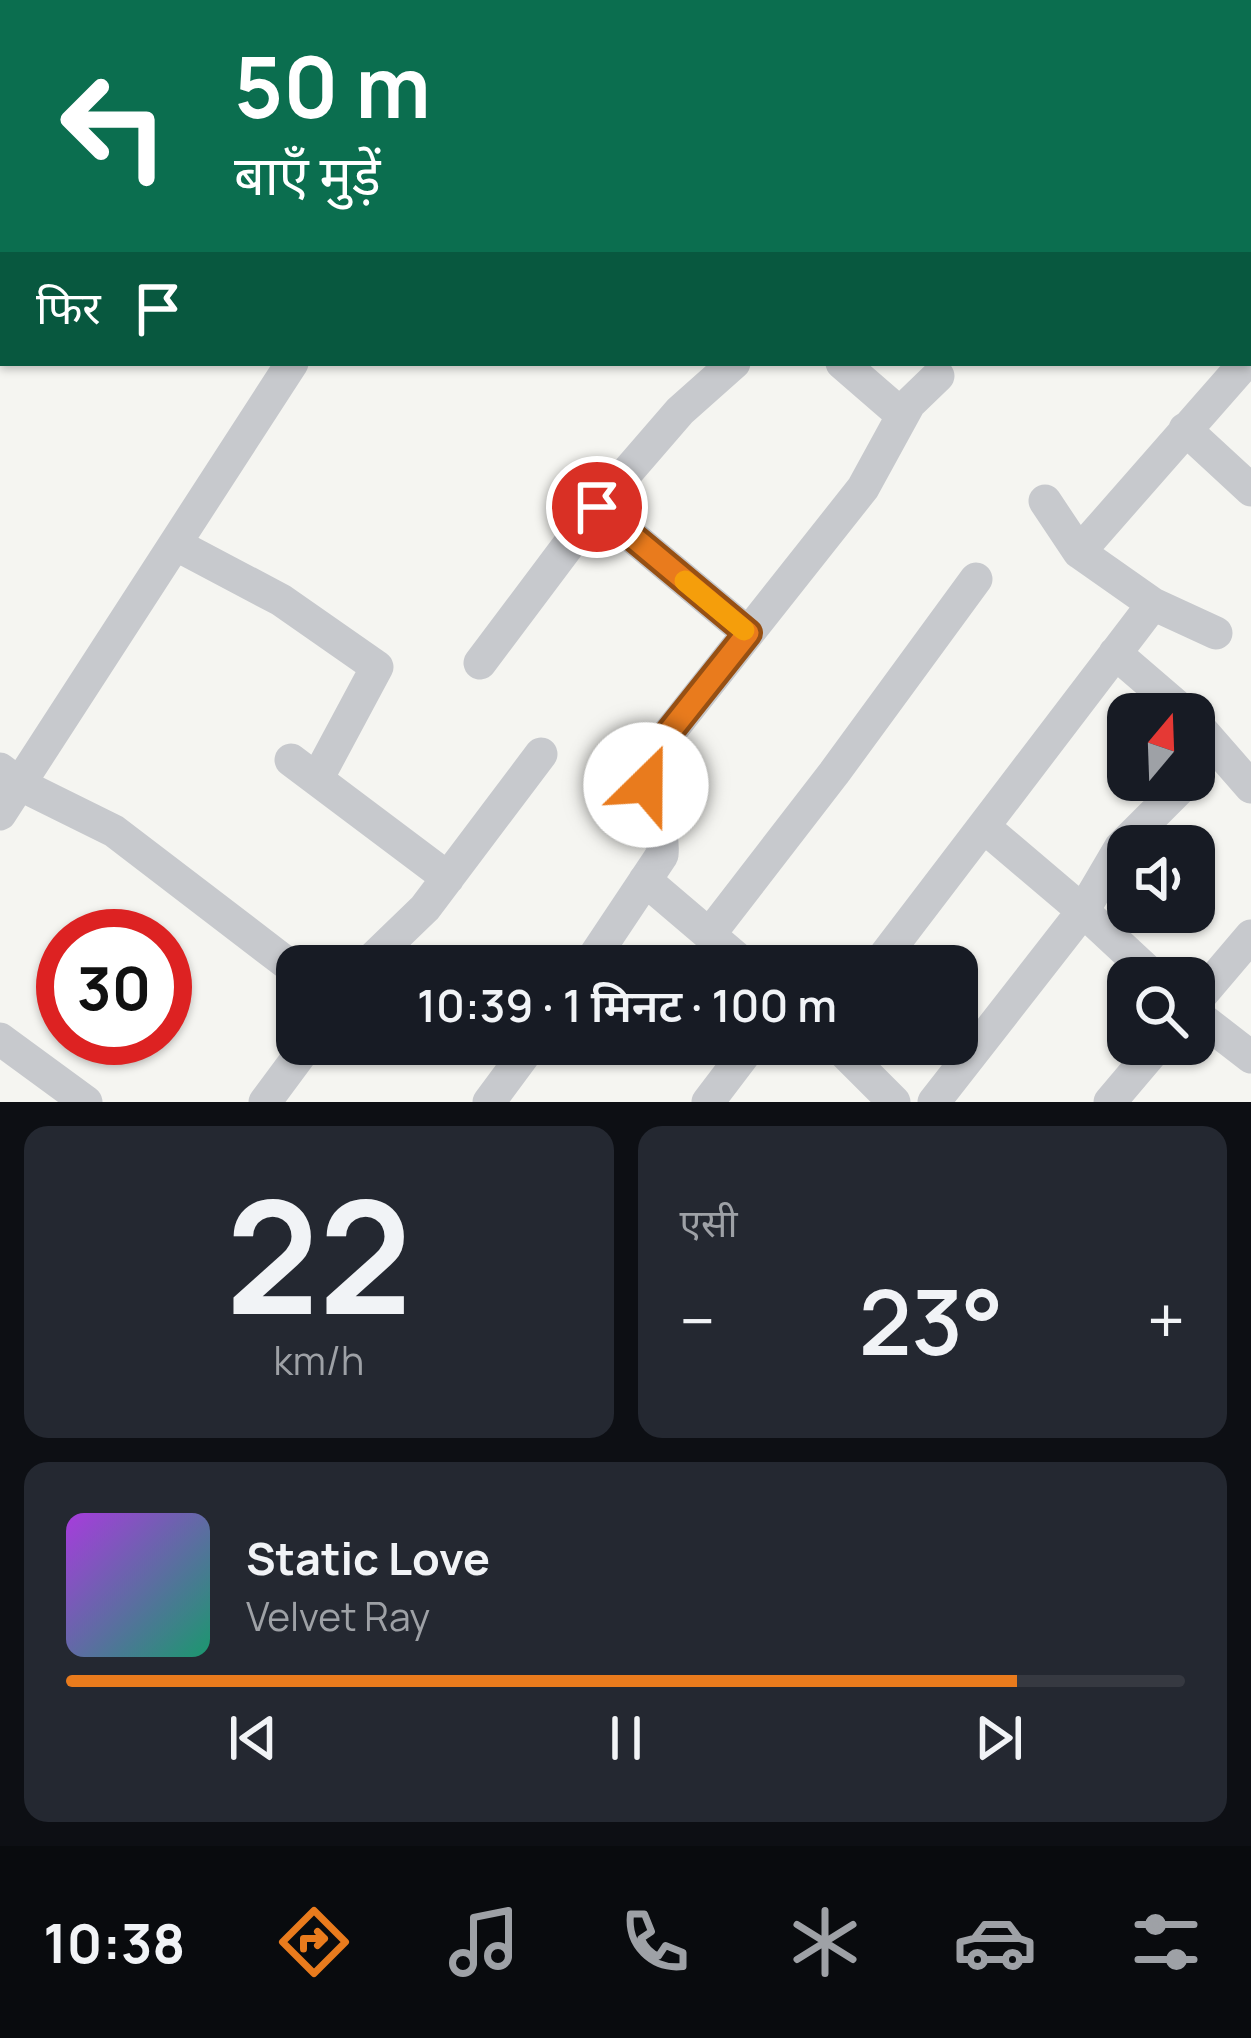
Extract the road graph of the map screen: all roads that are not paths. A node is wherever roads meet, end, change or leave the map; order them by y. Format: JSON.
{"nodes":[{"id":1,"x":290,"y":366,"type":"edge"},
{"id":2,"x":731,"y":366,"type":"edge"},
{"id":3,"x":845,"y":366,"type":"edge"},
{"id":4,"x":1243,"y":366,"type":"edge"},
{"id":5,"x":938,"y":376,"type":"dead end"},
{"id":6,"x":902,"y":415,"type":"junction"},
{"id":7,"x":1185,"y":429,"type":"junction"},
{"id":8,"x":1251,"y":490,"type":"edge"},
{"id":9,"x":1045,"y":502,"type":"dead end"},
{"id":10,"x":597,"y":507,"type":"junction"},
{"id":11,"x":175,"y":544,"type":"junction"},
{"id":12,"x":1078,"y":552,"type":"junction"},
{"id":13,"x":976,"y":579,"type":"dead end"},
{"id":14,"x":1153,"y":604,"type":"junction"},
{"id":15,"x":748,"y":633,"type":"junction"},
{"id":16,"x":1216,"y":633,"type":"dead end"},
{"id":17,"x":1115,"y":653,"type":"junction"},
{"id":18,"x":480,"y":663,"type":"dead end"},
{"id":19,"x":1162,"y":693,"type":"edge"},
{"id":20,"x":1215,"y":745,"type":"edge"},
{"id":21,"x":1219,"y":749,"type":"junction"},
{"id":22,"x":1215,"y":753,"type":"edge"},
{"id":23,"x":541,"y":754,"type":"dead end"},
{"id":24,"x":10,"y":777,"type":"edge"},
{"id":25,"x":1251,"y":787,"type":"edge"},
{"id":26,"x":1167,"y":801,"type":"edge"},
{"id":27,"x":0,"y":814,"type":"edge"},
{"id":28,"x":984,"y":827,"type":"junction"},
{"id":29,"x":448,"y":878,"type":"junction"},
{"id":30,"x":645,"y":880,"type":"junction"},
{"id":31,"x":1083,"y":911,"type":"junction"},
{"id":32,"x":709,"y":935,"type":"junction"},
{"id":33,"x":1251,"y":936,"type":"edge"},
{"id":34,"x":387,"y":945,"type":"edge"},
{"id":35,"x":602,"y":945,"type":"edge"},
{"id":36,"x":721,"y":945,"type":"edge"},
{"id":37,"x":894,"y":945,"type":"edge"},
{"id":38,"x":276,"y":955,"type":"edge"},
{"id":39,"x":1132,"y":957,"type":"edge"},
{"id":40,"x":1215,"y":978,"type":"edge"},
{"id":41,"x":1215,"y":1029,"type":"edge"},
{"id":42,"x":0,"y":1039,"type":"edge"},
{"id":43,"x":1251,"y":1057,"type":"edge"},
{"id":44,"x":292,"y":1065,"type":"edge"},
{"id":45,"x":517,"y":1065,"type":"edge"},
{"id":46,"x":736,"y":1065,"type":"edge"},
{"id":47,"x":857,"y":1065,"type":"edge"},
{"id":48,"x":1142,"y":1065,"type":"edge"},
{"id":49,"x":86,"y":1102,"type":"edge"},
{"id":50,"x":265,"y":1102,"type":"edge"},
{"id":51,"x":490,"y":1102,"type":"edge"},
{"id":52,"x":708,"y":1102,"type":"edge"},
{"id":53,"x":894,"y":1102,"type":"edge"},
{"id":54,"x":934,"y":1102,"type":"edge"},
{"id":55,"x":1111,"y":1102,"type":"edge"}],
"edges":[{"from":1,"to":11,"type":"street"},
{"from":2,"to":10,"type":"street"},
{"from":3,"to":6,"type":"street"},
{"from":4,"to":7,"type":"street"},
{"from":5,"to":6,"type":"street"},
{"from":6,"to":15,"type":"street"},
{"from":7,"to":8,"type":"street"},
{"from":7,"to":12,"type":"street"},
{"from":9,"to":12,"type":"street"},
{"from":10,"to":15,"type":"street"},
{"from":10,"to":18,"type":"street"},
{"from":11,"to":24,"type":"street"},
{"from":11,"to":29,"type":"street"},
{"from":12,"to":14,"type":"street"},
{"from":13,"to":32,"type":"street"},
{"from":14,"to":16,"type":"street"},
{"from":14,"to":17,"type":"street"},
{"from":15,"to":30,"type":"street"},
{"from":17,"to":19,"type":"street"},
{"from":17,"to":28,"type":"street"},
{"from":20,"to":21,"type":"street"},
{"from":21,"to":22,"type":"street"},
{"from":21,"to":25,"type":"street"},
{"from":23,"to":29,"type":"street"},
{"from":24,"to":27,"type":"street"},
{"from":24,"to":38,"type":"street"},
{"from":26,"to":31,"type":"street"},
{"from":28,"to":31,"type":"street"},
{"from":28,"to":37,"type":"street"},
{"from":29,"to":34,"type":"street"},
{"from":30,"to":32,"type":"street"},
{"from":30,"to":35,"type":"street"},
{"from":31,"to":39,"type":"street"},
{"from":31,"to":54,"type":"street"},
{"from":32,"to":36,"type":"street"},
{"from":33,"to":40,"type":"street"},
{"from":41,"to":43,"type":"street"},
{"from":42,"to":49,"type":"street"},
{"from":44,"to":50,"type":"street"},
{"from":45,"to":51,"type":"street"},
{"from":46,"to":52,"type":"street"},
{"from":47,"to":53,"type":"street"},
{"from":48,"to":55,"type":"street"}]}
